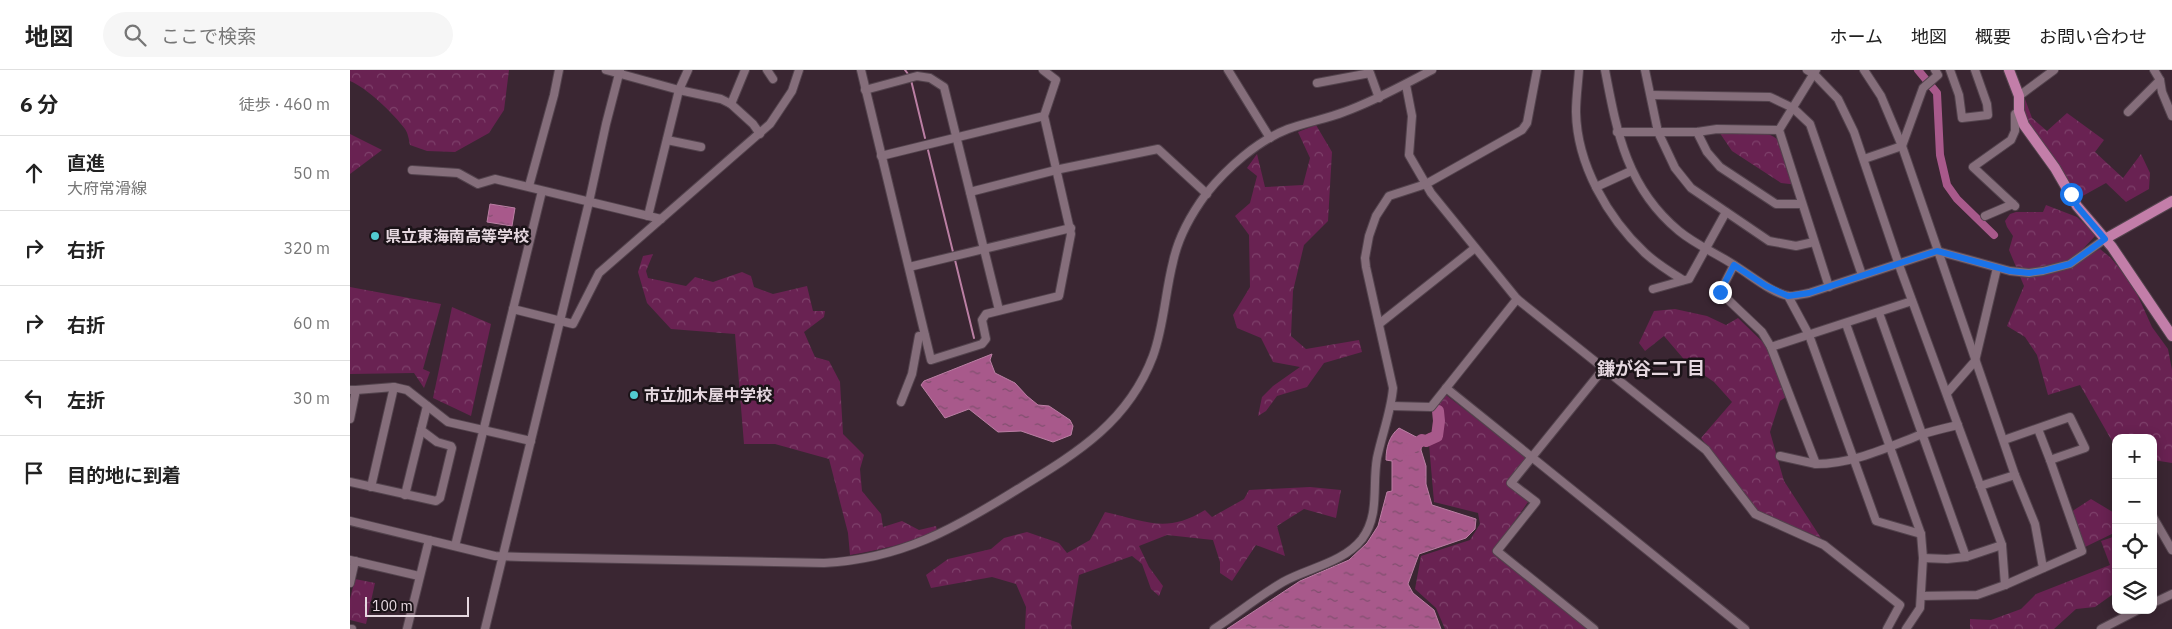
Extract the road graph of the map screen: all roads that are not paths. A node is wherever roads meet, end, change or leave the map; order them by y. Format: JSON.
{"nodes":[{"id":1,"x":559,"y":70,"type":"edge"},
{"id":2,"x":606,"y":70,"type":"edge"},
{"id":3,"x":688,"y":70,"type":"edge"},
{"id":4,"x":746,"y":70,"type":"edge"},
{"id":5,"x":767,"y":70,"type":"edge"},
{"id":6,"x":799,"y":70,"type":"edge"},
{"id":7,"x":861,"y":70,"type":"edge"},
{"id":8,"x":1043,"y":70,"type":"edge"},
{"id":9,"x":1228,"y":70,"type":"edge"},
{"id":10,"x":1537,"y":70,"type":"edge"},
{"id":11,"x":1579,"y":70,"type":"edge"},
{"id":12,"x":1605,"y":70,"type":"edge"},
{"id":13,"x":1645,"y":70,"type":"edge"},
{"id":14,"x":1864,"y":70,"type":"edge"},
{"id":15,"x":1935,"y":70,"type":"edge"},
{"id":16,"x":1950,"y":70,"type":"edge"},
{"id":17,"x":1975,"y":70,"type":"edge"},
{"id":18,"x":2009,"y":70,"type":"edge"},
{"id":19,"x":2054,"y":70,"type":"edge"},
{"id":20,"x":2154,"y":70,"type":"edge"},
{"id":21,"x":1426,"y":71,"type":"edge"},
{"id":22,"x":1813,"y":71,"type":"edge"},
{"id":23,"x":620,"y":72,"type":"edge"},
{"id":24,"x":773,"y":79,"type":"dead end"},
{"id":25,"x":2160,"y":80,"type":"junction"},
{"id":26,"x":1317,"y":83,"type":"dead end"},
{"id":27,"x":1406,"y":85,"type":"junction"},
{"id":28,"x":679,"y":90,"type":"junction"},
{"id":29,"x":865,"y":90,"type":"junction"},
{"id":30,"x":1651,"y":95,"type":"junction"},
{"id":31,"x":2019,"y":96,"type":"junction"},
{"id":32,"x":1379,"y":98,"type":"junction"},
{"id":33,"x":732,"y":104,"type":"junction"},
{"id":34,"x":1793,"y":108,"type":"junction"},
{"id":35,"x":2019,"y":111,"type":"junction"},
{"id":36,"x":2128,"y":112,"type":"dead end"},
{"id":37,"x":1044,"y":116,"type":"junction"},
{"id":38,"x":2172,"y":116,"type":"edge"},
{"id":39,"x":1779,"y":130,"type":"junction"},
{"id":40,"x":1617,"y":132,"type":"junction"},
{"id":41,"x":1658,"y":132,"type":"junction"},
{"id":42,"x":1697,"y":132,"type":"junction"},
{"id":43,"x":760,"y":134,"type":"junction"},
{"id":44,"x":956,"y":137,"type":"junction"},
{"id":45,"x":1270,"y":138,"type":"junction"},
{"id":46,"x":667,"y":140,"type":"junction"},
{"id":47,"x":701,"y":146,"type":"dead end"},
{"id":48,"x":1902,"y":146,"type":"junction"},
{"id":49,"x":881,"y":156,"type":"junction"},
{"id":50,"x":1864,"y":159,"type":"junction"},
{"id":51,"x":412,"y":170,"type":"dead end"},
{"id":52,"x":1057,"y":171,"type":"junction"},
{"id":53,"x":1631,"y":172,"type":"junction"},
{"id":54,"x":1426,"y":184,"type":"junction"},
{"id":55,"x":529,"y":186,"type":"junction"},
{"id":56,"x":1596,"y":187,"type":"junction"},
{"id":57,"x":542,"y":191,"type":"junction"},
{"id":58,"x":970,"y":192,"type":"junction"},
{"id":59,"x":1207,"y":194,"type":"junction"},
{"id":60,"x":2172,"y":201,"type":"edge"},
{"id":61,"x":589,"y":202,"type":"junction"},
{"id":62,"x":1801,"y":204,"type":"junction"},
{"id":63,"x":1726,"y":212,"type":"junction"},
{"id":64,"x":648,"y":216,"type":"junction"},
{"id":65,"x":1985,"y":216,"type":"dead end"},
{"id":66,"x":662,"y":219,"type":"junction"},
{"id":67,"x":1071,"y":228,"type":"junction"},
{"id":68,"x":2105,"y":239,"type":"junction"},
{"id":69,"x":1814,"y":242,"type":"junction"},
{"id":70,"x":1475,"y":248,"type":"junction"},
{"id":71,"x":984,"y":249,"type":"junction"},
{"id":72,"x":1704,"y":249,"type":"junction"},
{"id":73,"x":1937,"y":251,"type":"junction"},
{"id":74,"x":1734,"y":265,"type":"junction"},
{"id":75,"x":1899,"y":265,"type":"junction"},
{"id":76,"x":909,"y":267,"type":"junction"},
{"id":77,"x":1997,"y":268,"type":"junction"},
{"id":78,"x":1862,"y":275,"type":"junction"},
{"id":79,"x":1682,"y":280,"type":"junction"},
{"id":80,"x":1829,"y":287,"type":"junction"},
{"id":81,"x":1653,"y":289,"type":"dead end"},
{"id":82,"x":1788,"y":296,"type":"junction"},
{"id":83,"x":1517,"y":299,"type":"junction"},
{"id":84,"x":1912,"y":301,"type":"junction"},
{"id":85,"x":513,"y":309,"type":"junction"},
{"id":86,"x":999,"y":310,"type":"junction"},
{"id":87,"x":1879,"y":313,"type":"junction"},
{"id":88,"x":560,"y":319,"type":"junction"},
{"id":89,"x":1379,"y":324,"type":"junction"},
{"id":90,"x":1846,"y":324,"type":"junction"},
{"id":91,"x":1809,"y":335,"type":"junction"},
{"id":92,"x":925,"y":336,"type":"junction"},
{"id":93,"x":2172,"y":336,"type":"edge"},
{"id":94,"x":1771,"y":347,"type":"junction"},
{"id":95,"x":1975,"y":361,"type":"junction"},
{"id":96,"x":1604,"y":368,"type":"junction"},
{"id":97,"x":394,"y":387,"type":"junction"},
{"id":98,"x":1446,"y":388,"type":"junction"},
{"id":99,"x":353,"y":390,"type":"edge"},
{"id":100,"x":1948,"y":393,"type":"junction"},
{"id":101,"x":901,"y":402,"type":"dead end"},
{"id":102,"x":427,"y":406,"type":"junction"},
{"id":103,"x":1391,"y":406,"type":"junction"},
{"id":104,"x":350,"y":419,"type":"edge"},
{"id":105,"x":1958,"y":425,"type":"junction"},
{"id":106,"x":2038,"y":429,"type":"junction"},
{"id":107,"x":421,"y":430,"type":"junction"},
{"id":108,"x":482,"y":430,"type":"junction"},
{"id":109,"x":1922,"y":434,"type":"junction"},
{"id":110,"x":2004,"y":440,"type":"junction"},
{"id":111,"x":531,"y":441,"type":"junction"},
{"id":112,"x":1889,"y":447,"type":"junction"},
{"id":113,"x":1780,"y":456,"type":"dead end"},
{"id":114,"x":1531,"y":457,"type":"junction"},
{"id":115,"x":1853,"y":460,"type":"junction"},
{"id":116,"x":2050,"y":460,"type":"junction"},
{"id":117,"x":1816,"y":464,"type":"junction"},
{"id":118,"x":2015,"y":475,"type":"junction"},
{"id":119,"x":350,"y":482,"type":"edge"},
{"id":120,"x":1980,"y":486,"type":"junction"},
{"id":121,"x":371,"y":487,"type":"junction"},
{"id":122,"x":405,"y":495,"type":"junction"},
{"id":123,"x":350,"y":521,"type":"edge"},
{"id":124,"x":2157,"y":524,"type":"edge"},
{"id":125,"x":1920,"y":534,"type":"junction"},
{"id":126,"x":429,"y":540,"type":"junction"},
{"id":127,"x":2002,"y":545,"type":"junction"},
{"id":128,"x":455,"y":546,"type":"junction"},
{"id":129,"x":2172,"y":550,"type":"edge"},
{"id":130,"x":502,"y":556,"type":"junction"},
{"id":131,"x":1966,"y":557,"type":"junction"},
{"id":132,"x":1923,"y":558,"type":"junction"},
{"id":133,"x":353,"y":560,"type":"edge"},
{"id":134,"x":2044,"y":568,"type":"junction"},
{"id":135,"x":420,"y":576,"type":"junction"},
{"id":136,"x":350,"y":582,"type":"edge"},
{"id":137,"x":2006,"y":585,"type":"junction"},
{"id":138,"x":2172,"y":594,"type":"edge"},
{"id":139,"x":1921,"y":596,"type":"junction"},
{"id":140,"x":2157,"y":601,"type":"edge"},
{"id":141,"x":2130,"y":614,"type":"edge"},
{"id":142,"x":407,"y":629,"type":"edge"},
{"id":143,"x":485,"y":629,"type":"edge"},
{"id":144,"x":1214,"y":629,"type":"edge"},
{"id":145,"x":1594,"y":629,"type":"edge"},
{"id":146,"x":1745,"y":629,"type":"edge"},
{"id":147,"x":1887,"y":629,"type":"edge"},
{"id":148,"x":1906,"y":629,"type":"edge"},
{"id":149,"x":2101,"y":629,"type":"edge"}],
"edges":[{"from":1,"to":55,"type":"street"},
{"from":2,"to":23,"type":"street"},
{"from":3,"to":28,"type":"street"},
{"from":4,"to":33,"type":"street"},
{"from":5,"to":24,"type":"street"},
{"from":6,"to":43,"type":"street"},
{"from":7,"to":29,"type":"street"},
{"from":8,"to":37,"type":"street"},
{"from":9,"to":45,"type":"street"},
{"from":10,"to":54,"type":"street"},
{"from":11,"to":56,"type":"street"},
{"from":12,"to":40,"type":"street"},
{"from":13,"to":30,"type":"street"},
{"from":14,"to":48,"type":"street"},
{"from":15,"to":48,"type":"street"},
{"from":16,"to":17,"type":"street"},
{"from":18,"to":31,"type":"main road"},
{"from":19,"to":31,"type":"street"},
{"from":20,"to":25,"type":"street"},
{"from":21,"to":27,"type":"street"},
{"from":22,"to":34,"type":"street"},
{"from":22,"to":50,"type":"street"},
{"from":23,"to":28,"type":"street"},
{"from":23,"to":61,"type":"street"},
{"from":25,"to":36,"type":"street"},
{"from":25,"to":38,"type":"street"},
{"from":26,"to":32,"type":"street"},
{"from":27,"to":32,"type":"street"},
{"from":27,"to":54,"type":"street"},
{"from":28,"to":33,"type":"street"},
{"from":28,"to":46,"type":"street"},
{"from":29,"to":44,"type":"street"},
{"from":29,"to":49,"type":"street"},
{"from":30,"to":34,"type":"street"},
{"from":30,"to":41,"type":"street"},
{"from":31,"to":35,"type":"main road"},
{"from":32,"to":45,"type":"street"},
{"from":33,"to":43,"type":"street"},
{"from":34,"to":39,"type":"street"},
{"from":34,"to":78,"type":"street"},
{"from":35,"to":65,"type":"street"},
{"from":35,"to":68,"type":"main road"},
{"from":37,"to":44,"type":"street"},
{"from":37,"to":52,"type":"street"},
{"from":39,"to":42,"type":"street"},
{"from":39,"to":62,"type":"street"},
{"from":40,"to":41,"type":"street"},
{"from":40,"to":53,"type":"street"},
{"from":41,"to":42,"type":"street"},
{"from":41,"to":63,"type":"street"},
{"from":42,"to":62,"type":"street"},
{"from":43,"to":66,"type":"street"},
{"from":44,"to":49,"type":"street"},
{"from":44,"to":58,"type":"street"},
{"from":45,"to":59,"type":"street"},
{"from":46,"to":47,"type":"street"},
{"from":46,"to":64,"type":"street"},
{"from":48,"to":50,"type":"street"},
{"from":48,"to":73,"type":"street"},
{"from":49,"to":76,"type":"street"},
{"from":50,"to":75,"type":"street"},
{"from":51,"to":55,"type":"street"},
{"from":52,"to":58,"type":"street"},
{"from":52,"to":59,"type":"street"},
{"from":52,"to":67,"type":"street"},
{"from":53,"to":56,"type":"street"},
{"from":53,"to":72,"type":"street"},
{"from":54,"to":70,"type":"street"},
{"from":54,"to":89,"type":"street"},
{"from":55,"to":57,"type":"street"},
{"from":56,"to":79,"type":"street"},
{"from":57,"to":61,"type":"street"},
{"from":57,"to":85,"type":"street"},
{"from":58,"to":71,"type":"street"},
{"from":59,"to":130,"type":"street"},
{"from":60,"to":68,"type":"main road"},
{"from":61,"to":64,"type":"street"},
{"from":61,"to":88,"type":"street"},
{"from":62,"to":69,"type":"street"},
{"from":63,"to":69,"type":"street"},
{"from":63,"to":72,"type":"street"},
{"from":64,"to":66,"type":"street"},
{"from":66,"to":88,"type":"street"},
{"from":67,"to":71,"type":"street"},
{"from":67,"to":86,"type":"street"},
{"from":68,"to":77,"type":"street"},
{"from":68,"to":93,"type":"main road"},
{"from":69,"to":80,"type":"street"},
{"from":70,"to":83,"type":"street"},
{"from":70,"to":89,"type":"street"},
{"from":71,"to":76,"type":"street"},
{"from":71,"to":86,"type":"street"},
{"from":72,"to":74,"type":"street"},
{"from":72,"to":79,"type":"street"},
{"from":73,"to":75,"type":"street"},
{"from":73,"to":77,"type":"street"},
{"from":73,"to":95,"type":"street"},
{"from":74,"to":82,"type":"street"},
{"from":74,"to":94,"type":"street"},
{"from":75,"to":78,"type":"street"},
{"from":75,"to":84,"type":"street"},
{"from":76,"to":92,"type":"street"},
{"from":77,"to":95,"type":"street"},
{"from":78,"to":80,"type":"street"},
{"from":79,"to":81,"type":"street"},
{"from":80,"to":82,"type":"street"},
{"from":82,"to":91,"type":"street"},
{"from":83,"to":96,"type":"street"},
{"from":83,"to":98,"type":"street"},
{"from":84,"to":87,"type":"street"},
{"from":84,"to":100,"type":"street"},
{"from":85,"to":88,"type":"street"},
{"from":85,"to":108,"type":"street"},
{"from":86,"to":92,"type":"street"},
{"from":87,"to":90,"type":"street"},
{"from":87,"to":109,"type":"street"},
{"from":88,"to":111,"type":"street"},
{"from":89,"to":103,"type":"street"},
{"from":90,"to":91,"type":"street"},
{"from":90,"to":112,"type":"street"},
{"from":91,"to":94,"type":"street"},
{"from":91,"to":115,"type":"street"},
{"from":92,"to":101,"type":"street"},
{"from":94,"to":117,"type":"street"},
{"from":95,"to":100,"type":"street"},
{"from":95,"to":110,"type":"street"},
{"from":96,"to":114,"type":"street"},
{"from":96,"to":147,"type":"street"},
{"from":97,"to":99,"type":"street"},
{"from":97,"to":102,"type":"street"},
{"from":97,"to":121,"type":"street"},
{"from":98,"to":103,"type":"street"},
{"from":98,"to":114,"type":"street"},
{"from":99,"to":104,"type":"street"},
{"from":100,"to":105,"type":"street"},
{"from":102,"to":107,"type":"street"},
{"from":102,"to":108,"type":"street"},
{"from":103,"to":144,"type":"street"},
{"from":105,"to":109,"type":"street"},
{"from":105,"to":120,"type":"street"},
{"from":106,"to":110,"type":"street"},
{"from":106,"to":116,"type":"street"},
{"from":106,"to":116,"type":"street"},
{"from":107,"to":122,"type":"street"},
{"from":107,"to":122,"type":"street"},
{"from":108,"to":111,"type":"street"},
{"from":108,"to":128,"type":"street"},
{"from":109,"to":112,"type":"street"},
{"from":109,"to":131,"type":"street"},
{"from":110,"to":118,"type":"street"},
{"from":111,"to":130,"type":"street"},
{"from":112,"to":115,"type":"street"},
{"from":112,"to":125,"type":"street"},
{"from":113,"to":117,"type":"street"},
{"from":114,"to":145,"type":"street"},
{"from":114,"to":146,"type":"street"},
{"from":115,"to":117,"type":"street"},
{"from":115,"to":125,"type":"street"},
{"from":116,"to":134,"type":"street"},
{"from":118,"to":120,"type":"street"},
{"from":118,"to":134,"type":"street"},
{"from":119,"to":121,"type":"street"},
{"from":120,"to":127,"type":"street"},
{"from":121,"to":122,"type":"street"},
{"from":123,"to":126,"type":"street"},
{"from":124,"to":129,"type":"street"},
{"from":125,"to":132,"type":"street"},
{"from":126,"to":128,"type":"street"},
{"from":126,"to":135,"type":"street"},
{"from":127,"to":131,"type":"street"},
{"from":127,"to":137,"type":"street"},
{"from":128,"to":130,"type":"street"},
{"from":130,"to":143,"type":"street"},
{"from":131,"to":132,"type":"street"},
{"from":132,"to":139,"type":"street"},
{"from":133,"to":135,"type":"street"},
{"from":133,"to":136,"type":"street"},
{"from":134,"to":137,"type":"street"},
{"from":135,"to":142,"type":"street"},
{"from":137,"to":139,"type":"street"},
{"from":138,"to":140,"type":"street"},
{"from":139,"to":148,"type":"street"},
{"from":141,"to":149,"type":"street"}]}
